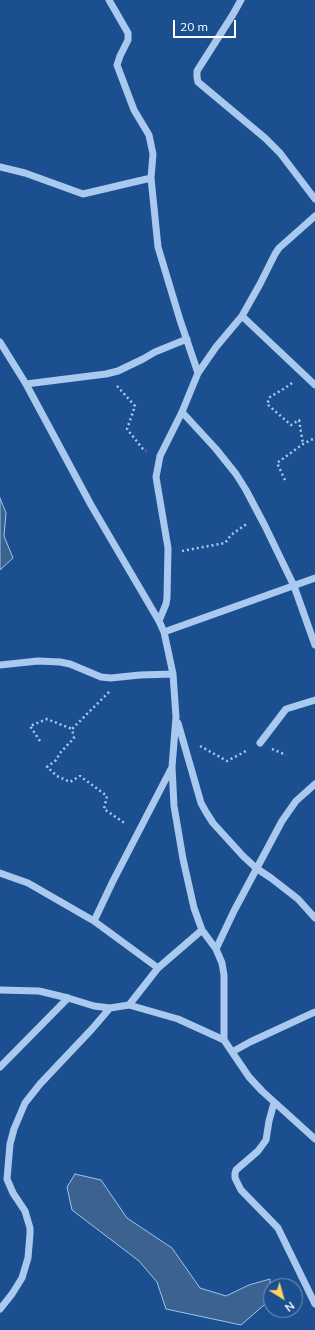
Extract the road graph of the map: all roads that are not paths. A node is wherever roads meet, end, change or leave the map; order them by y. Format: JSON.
{"nodes":[{"id":1,"x":109,"y":0,"type":"edge"},
{"id":2,"x":241,"y":0,"type":"edge"},
{"id":3,"x":0,"y":167,"type":"edge"},
{"id":4,"x":151,"y":178,"type":"junction"},
{"id":5,"x":315,"y":199,"type":"edge"},
{"id":6,"x":315,"y":216,"type":"edge"},
{"id":7,"x":242,"y":316,"type":"junction"},
{"id":8,"x":186,"y":339,"type":"junction"},
{"id":9,"x":0,"y":342,"type":"edge"},
{"id":10,"x":198,"y":373,"type":"junction"},
{"id":11,"x":26,"y":384,"type":"junction"},
{"id":12,"x":315,"y":385,"type":"edge"},
{"id":13,"x":182,"y":412,"type":"junction"},
{"id":14,"x":315,"y":578,"type":"edge"},
{"id":15,"x":294,"y":586,"type":"junction"},
{"id":16,"x":159,"y":621,"type":"junction"},
{"id":17,"x":164,"y":632,"type":"junction"},
{"id":18,"x":315,"y":645,"type":"edge"},
{"id":19,"x":0,"y":665,"type":"edge"},
{"id":20,"x":173,"y":674,"type":"junction"},
{"id":21,"x":315,"y":700,"type":"edge"},
{"id":22,"x":176,"y":717,"type":"junction"},
{"id":23,"x":260,"y":743,"type":"road end"},
{"id":24,"x":172,"y":767,"type":"junction"},
{"id":25,"x":315,"y":784,"type":"edge"},
{"id":26,"x":256,"y":868,"type":"junction"},
{"id":27,"x":0,"y":873,"type":"edge"},
{"id":28,"x":315,"y":918,"type":"edge"},
{"id":29,"x":94,"y":921,"type":"junction"},
{"id":30,"x":202,"y":930,"type":"junction"},
{"id":31,"x":216,"y":949,"type":"junction"},
{"id":32,"x":158,"y":968,"type":"junction"},
{"id":33,"x":0,"y":990,"type":"edge"},
{"id":34,"x":68,"y":998,"type":"junction"},
{"id":35,"x":129,"y":1005,"type":"junction"},
{"id":36,"x":110,"y":1008,"type":"junction"},
{"id":37,"x":315,"y":1012,"type":"edge"},
{"id":38,"x":224,"y":1040,"type":"junction"},
{"id":39,"x":232,"y":1052,"type":"junction"},
{"id":40,"x":0,"y":1067,"type":"edge"},
{"id":41,"x":274,"y":1103,"type":"junction"},
{"id":42,"x":315,"y":1139,"type":"edge"},
{"id":43,"x":315,"y":1304,"type":"edge"},
{"id":44,"x":0,"y":1309,"type":"edge"}],
"edges":[{"from":1,"to":4,"type":"street"},
{"from":2,"to":5,"type":"street"},
{"from":3,"to":4,"type":"street"},
{"from":4,"to":8,"type":"street"},
{"from":6,"to":7,"type":"street"},
{"from":7,"to":10,"type":"street"},
{"from":7,"to":12,"type":"street"},
{"from":8,"to":10,"type":"street"},
{"from":8,"to":11,"type":"street"},
{"from":9,"to":11,"type":"street"},
{"from":10,"to":13,"type":"street"},
{"from":11,"to":16,"type":"street"},
{"from":13,"to":15,"type":"street"},
{"from":13,"to":16,"type":"street"},
{"from":14,"to":15,"type":"street"},
{"from":15,"to":17,"type":"street"},
{"from":15,"to":18,"type":"street"},
{"from":16,"to":17,"type":"street"},
{"from":17,"to":20,"type":"street"},
{"from":19,"to":20,"type":"street"},
{"from":20,"to":22,"type":"street"},
{"from":21,"to":23,"type":"street"},
{"from":22,"to":24,"type":"street"},
{"from":22,"to":26,"type":"street"},
{"from":24,"to":29,"type":"street"},
{"from":24,"to":30,"type":"street"},
{"from":25,"to":26,"type":"street"},
{"from":26,"to":28,"type":"street"},
{"from":26,"to":31,"type":"street"},
{"from":27,"to":29,"type":"street"},
{"from":29,"to":32,"type":"street"},
{"from":30,"to":31,"type":"street"},
{"from":30,"to":32,"type":"street"},
{"from":31,"to":38,"type":"street"},
{"from":32,"to":35,"type":"street"},
{"from":33,"to":34,"type":"street"},
{"from":34,"to":36,"type":"street"},
{"from":34,"to":40,"type":"street"},
{"from":35,"to":36,"type":"street"},
{"from":35,"to":38,"type":"street"},
{"from":36,"to":44,"type":"street"},
{"from":37,"to":39,"type":"street"},
{"from":38,"to":39,"type":"street"},
{"from":39,"to":41,"type":"street"},
{"from":41,"to":42,"type":"street"},
{"from":41,"to":43,"type":"street"}]}
